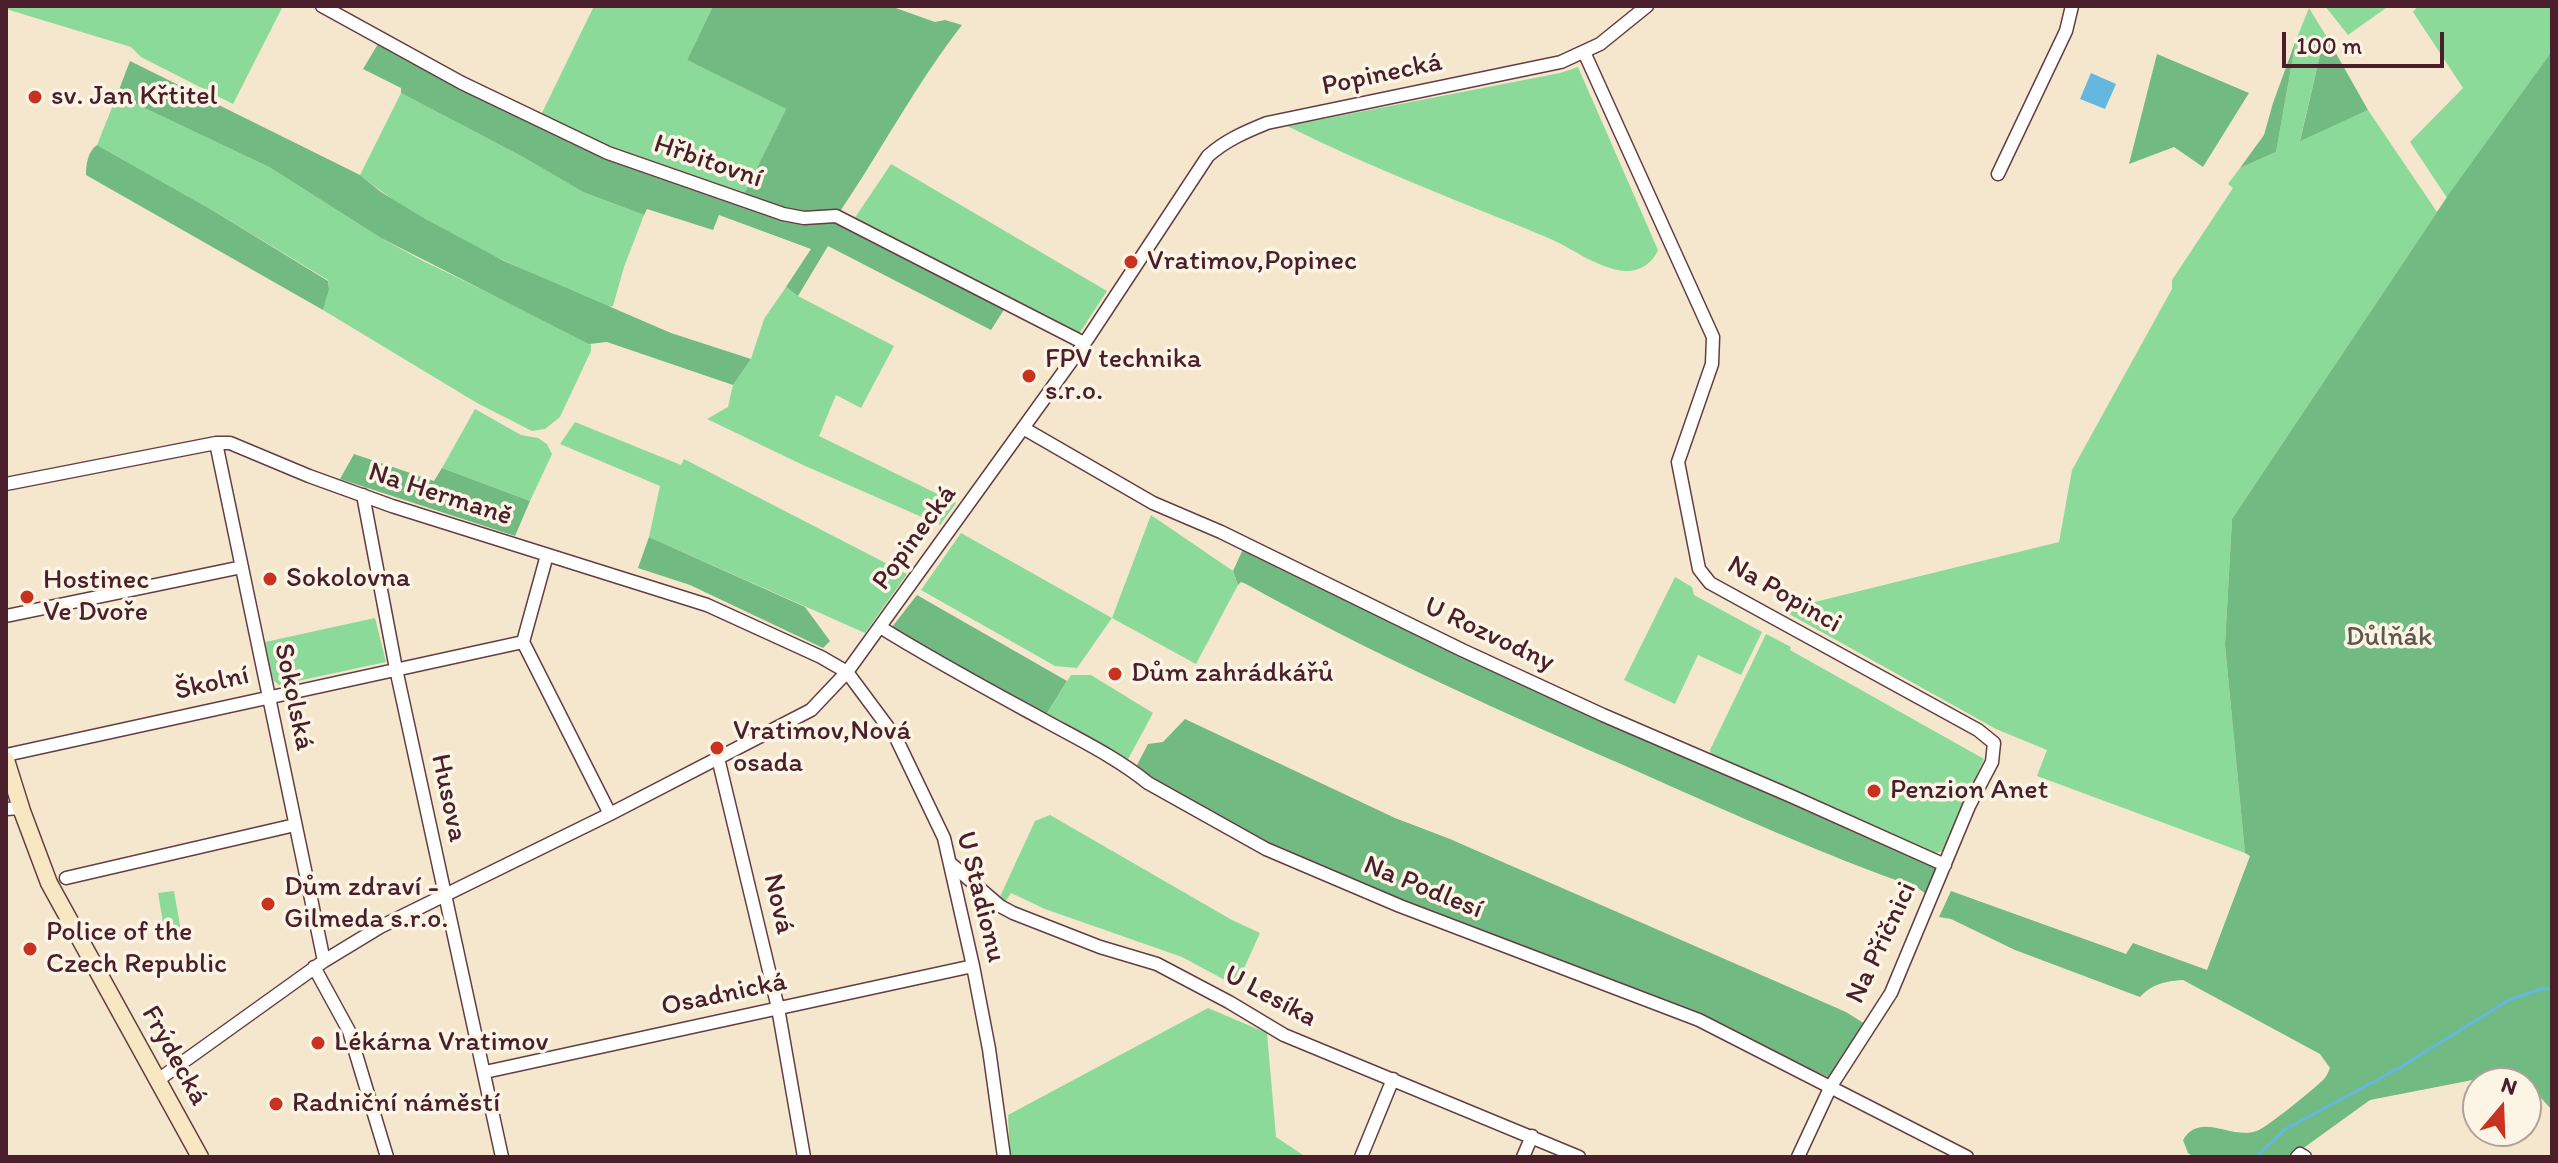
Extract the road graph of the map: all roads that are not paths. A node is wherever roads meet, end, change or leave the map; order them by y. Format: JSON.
{"nodes":[{"id":1,"x":322,"y":6,"type":"edge"},
{"id":2,"x":1647,"y":6,"type":"edge"},
{"id":3,"x":2071,"y":6,"type":"edge"},
{"id":4,"x":1584,"y":52,"type":"junction"},
{"id":5,"x":1998,"y":174,"type":"dead end"},
{"id":6,"x":1084,"y":343,"type":"junction"},
{"id":7,"x":1023,"y":428,"type":"junction"},
{"id":8,"x":216,"y":443,"type":"junction"},
{"id":9,"x":6,"y":484,"type":"edge"},
{"id":10,"x":363,"y":495,"type":"junction"},
{"id":11,"x":547,"y":555,"type":"junction"},
{"id":12,"x":242,"y":567,"type":"junction"},
{"id":13,"x":6,"y":616,"type":"edge"},
{"id":14,"x":880,"y":627,"type":"junction"},
{"id":15,"x":523,"y":642,"type":"junction"},
{"id":16,"x":396,"y":669,"type":"junction"},
{"id":17,"x":847,"y":672,"type":"junction"},
{"id":18,"x":268,"y":696,"type":"junction"},
{"id":19,"x":1994,"y":743,"type":"joint"},
{"id":20,"x":6,"y":757,"type":"edge"},
{"id":21,"x":718,"y":758,"type":"junction"},
{"id":22,"x":13,"y":808,"type":"edge"},
{"id":23,"x":610,"y":814,"type":"junction"},
{"id":24,"x":295,"y":825,"type":"junction"},
{"id":25,"x":950,"y":863,"type":"junction"},
{"id":26,"x":1945,"y":865,"type":"junction"},
{"id":27,"x":66,"y":878,"type":"dead end"},
{"id":28,"x":445,"y":895,"type":"junction"},
{"id":29,"x":319,"y":964,"type":"junction"},
{"id":30,"x":973,"y":966,"type":"junction"},
{"id":31,"x":778,"y":1008,"type":"junction"},
{"id":32,"x":485,"y":1072,"type":"junction"},
{"id":33,"x":1393,"y":1079,"type":"junction"},
{"id":34,"x":158,"y":1080,"type":"junction"},
{"id":35,"x":1831,"y":1086,"type":"junction"},
{"id":36,"x":1532,"y":1136,"type":"junction"},
{"id":37,"x":200,"y":1157,"type":"edge"},
{"id":38,"x":387,"y":1157,"type":"edge"},
{"id":39,"x":502,"y":1157,"type":"edge"},
{"id":40,"x":804,"y":1157,"type":"edge"},
{"id":41,"x":1004,"y":1157,"type":"edge"},
{"id":42,"x":1361,"y":1157,"type":"edge"},
{"id":43,"x":1523,"y":1157,"type":"edge"},
{"id":44,"x":1579,"y":1157,"type":"edge"},
{"id":45,"x":1798,"y":1157,"type":"edge"},
{"id":46,"x":1967,"y":1157,"type":"edge"}],
"edges":[{"from":1,"to":6,"type":"street","name":"Hřbitovní"},
{"from":2,"to":4,"type":"street","name":"Popinecká"},
{"from":3,"to":5,"type":"street"},
{"from":4,"to":6,"type":"street","name":"Popinecká"},
{"from":4,"to":19,"type":"street","name":"Na Popinci"},
{"from":6,"to":7,"type":"street","name":"Popinecká"},
{"from":7,"to":14,"type":"street","name":"Popinecká"},
{"from":7,"to":26,"type":"street","name":"U Rozvodny"},
{"from":8,"to":9,"type":"street","name":"Na Hermaně"},
{"from":8,"to":10,"type":"street","name":"Na Hermaně"},
{"from":8,"to":12,"type":"street","name":"Sokolská"},
{"from":10,"to":11,"type":"street","name":"Na Hermaně"},
{"from":10,"to":16,"type":"street","name":"Husova"},
{"from":11,"to":15,"type":"street"},
{"from":11,"to":17,"type":"street","name":"Na Hermaně"},
{"from":12,"to":13,"type":"street"},
{"from":12,"to":18,"type":"street","name":"Sokolská"},
{"from":14,"to":17,"type":"street","name":"Popinecká"},
{"from":14,"to":35,"type":"street","name":"Na Podlesí"},
{"from":15,"to":16,"type":"street","name":"Školní"},
{"from":15,"to":23,"type":"street"},
{"from":16,"to":18,"type":"street","name":"Školní"},
{"from":16,"to":28,"type":"street","name":"Husova"},
{"from":17,"to":21,"type":"street","name":"Popinecká"},
{"from":17,"to":25,"type":"street","name":"U Stadionu"},
{"from":18,"to":20,"type":"street","name":"Školní"},
{"from":18,"to":24,"type":"street","name":"Sokolská"},
{"from":19,"to":26,"type":"street","name":"Na Příčnici"},
{"from":20,"to":22,"type":"main road","name":"Frýdecká"},
{"from":21,"to":23,"type":"street","name":"Popinecká"},
{"from":21,"to":31,"type":"street","name":"Nová"},
{"from":22,"to":34,"type":"main road","name":"Frýdecká"},
{"from":23,"to":28,"type":"street","name":"Popinecká"},
{"from":24,"to":27,"type":"street"},
{"from":24,"to":29,"type":"street","name":"Sokolská"},
{"from":25,"to":30,"type":"street","name":"U Stadionu"},
{"from":25,"to":33,"type":"street","name":"U Lesíka"},
{"from":26,"to":35,"type":"street","name":"Na Příčnici"},
{"from":28,"to":29,"type":"street","name":"Popinecká"},
{"from":28,"to":32,"type":"street","name":"Husova"},
{"from":29,"to":34,"type":"street","name":"Popinecká"},
{"from":29,"to":38,"type":"street","name":"Sokolská"},
{"from":30,"to":31,"type":"street","name":"Osadnická"},
{"from":30,"to":41,"type":"street","name":"U Stadionu"},
{"from":31,"to":32,"type":"street","name":"Osadnická"},
{"from":31,"to":40,"type":"street","name":"Nová"},
{"from":32,"to":39,"type":"street","name":"Husova"},
{"from":33,"to":36,"type":"street","name":"U Lesíka"},
{"from":33,"to":42,"type":"street"},
{"from":34,"to":37,"type":"main road","name":"Frýdecká"},
{"from":35,"to":45,"type":"street","name":"Na Příčnici"},
{"from":35,"to":46,"type":"street","name":"Na Podlesí"},
{"from":36,"to":43,"type":"street"},
{"from":36,"to":44,"type":"street","name":"U Lesíka"}]}
